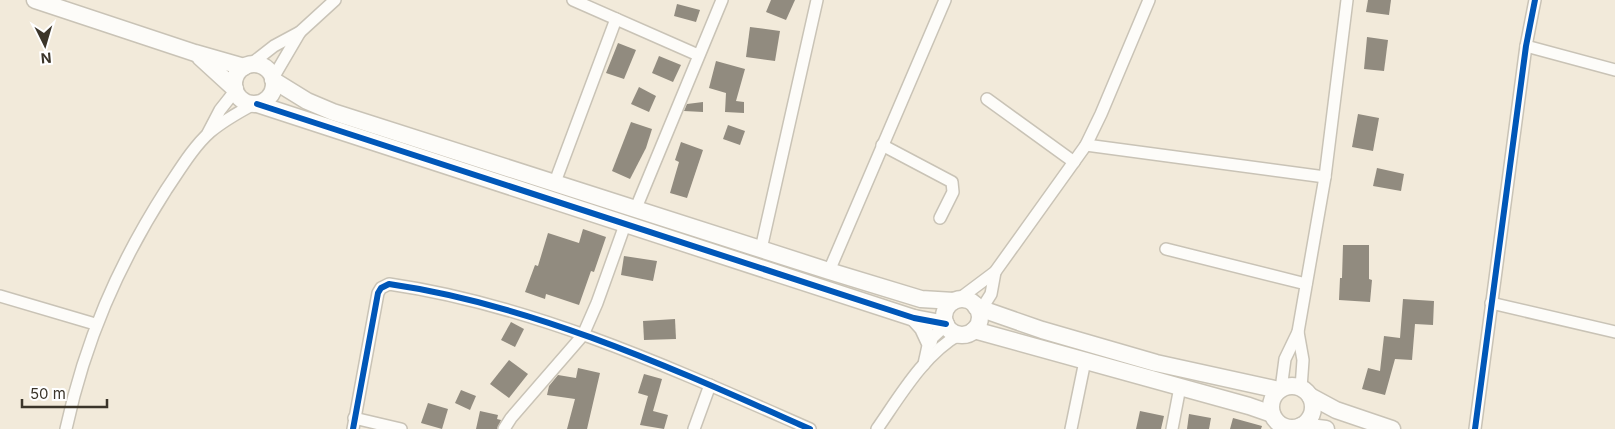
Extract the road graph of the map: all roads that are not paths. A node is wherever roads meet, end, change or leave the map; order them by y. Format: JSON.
{"nodes":[{"id":1,"x":35,"y":0,"type":"edge"},
{"id":2,"x":335,"y":0,"type":"edge"},
{"id":3,"x":573,"y":0,"type":"edge"},
{"id":4,"x":722,"y":0,"type":"edge"},
{"id":5,"x":817,"y":0,"type":"edge"},
{"id":6,"x":945,"y":0,"type":"edge"},
{"id":7,"x":1149,"y":0,"type":"edge"},
{"id":8,"x":1346,"y":0,"type":"edge"},
{"id":9,"x":1535,"y":0,"type":"edge"},
{"id":10,"x":616,"y":19,"type":"junction"},
{"id":11,"x":300,"y":32,"type":"junction"},
{"id":12,"x":1526,"y":46,"type":"junction"},
{"id":13,"x":194,"y":53,"type":"junction"},
{"id":14,"x":698,"y":55,"type":"junction"},
{"id":15,"x":248,"y":66,"type":"junction"},
{"id":16,"x":1615,"y":70,"type":"edge"},
{"id":17,"x":273,"y":79,"type":"junction"},
{"id":18,"x":235,"y":90,"type":"junction"},
{"id":19,"x":987,"y":99,"type":"dead end"},
{"id":20,"x":256,"y":104,"type":"junction"},
{"id":21,"x":208,"y":133,"type":"junction"},
{"id":22,"x":882,"y":145,"type":"junction"},
{"id":23,"x":1086,"y":145,"type":"junction"},
{"id":24,"x":1074,"y":162,"type":"junction"},
{"id":25,"x":1325,"y":177,"type":"junction"},
{"id":26,"x":555,"y":182,"type":"junction"},
{"id":27,"x":636,"y":208,"type":"junction"},
{"id":28,"x":940,"y":218,"type":"dead end"},
{"id":29,"x":626,"y":222,"type":"junction"},
{"id":30,"x":761,"y":249,"type":"junction"},
{"id":31,"x":1166,"y":249,"type":"dead end"},
{"id":32,"x":829,"y":271,"type":"junction"},
{"id":33,"x":995,"y":272,"type":"junction"},
{"id":34,"x":1306,"y":284,"type":"junction"},
{"id":35,"x":0,"y":296,"type":"edge"},
{"id":36,"x":956,"y":300,"type":"junction"},
{"id":37,"x":1491,"y":303,"type":"junction"},
{"id":38,"x":980,"y":309,"type":"junction"},
{"id":39,"x":914,"y":318,"type":"junction"},
{"id":40,"x":95,"y":324,"type":"junction"},
{"id":41,"x":946,"y":324,"type":"junction"},
{"id":42,"x":967,"y":332,"type":"junction"},
{"id":43,"x":1298,"y":332,"type":"junction"},
{"id":44,"x":1615,"y":332,"type":"edge"},
{"id":45,"x":583,"y":335,"type":"junction"},
{"id":46,"x":929,"y":341,"type":"junction"},
{"id":47,"x":1085,"y":361,"type":"junction"},
{"id":48,"x":924,"y":364,"type":"junction"},
{"id":49,"x":710,"y":385,"type":"junction"},
{"id":50,"x":1180,"y":387,"type":"junction"},
{"id":51,"x":1280,"y":390,"type":"junction"},
{"id":52,"x":1305,"y":392,"type":"junction"},
{"id":53,"x":1277,"y":422,"type":"edge"},
{"id":54,"x":353,"y":423,"type":"edge"},
{"id":55,"x":1298,"y":427,"type":"edge"},
{"id":56,"x":66,"y":429,"type":"edge"},
{"id":57,"x":401,"y":429,"type":"edge"},
{"id":58,"x":504,"y":429,"type":"edge"},
{"id":59,"x":694,"y":429,"type":"edge"},
{"id":60,"x":810,"y":429,"type":"edge"},
{"id":61,"x":877,"y":429,"type":"edge"},
{"id":62,"x":1071,"y":429,"type":"edge"},
{"id":63,"x":1172,"y":429,"type":"edge"},
{"id":64,"x":1326,"y":429,"type":"edge"},
{"id":65,"x":1392,"y":429,"type":"edge"},
{"id":66,"x":1475,"y":429,"type":"edge"}],
"edges":[{"from":1,"to":13,"type":"street"},
{"from":2,"to":11,"type":"street"},
{"from":3,"to":10,"type":"street"},
{"from":4,"to":14,"type":"street"},
{"from":5,"to":30,"type":"street"},
{"from":6,"to":22,"type":"street"},
{"from":7,"to":23,"type":"street"},
{"from":8,"to":25,"type":"street"},
{"from":9,"to":12,"type":"street"},
{"from":10,"to":14,"type":"street"},
{"from":10,"to":26,"type":"street"},
{"from":11,"to":15,"type":"street"},
{"from":11,"to":17,"type":"street"},
{"from":12,"to":16,"type":"street"},
{"from":12,"to":37,"type":"street"},
{"from":13,"to":15,"type":"street"},
{"from":13,"to":18,"type":"street"},
{"from":14,"to":27,"type":"street"},
{"from":15,"to":17,"type":"street"},
{"from":15,"to":18,"type":"street"},
{"from":17,"to":20,"type":"street"},
{"from":17,"to":26,"type":"street"},
{"from":18,"to":20,"type":"street"},
{"from":18,"to":21,"type":"street"},
{"from":19,"to":24,"type":"street"},
{"from":20,"to":21,"type":"street"},
{"from":20,"to":29,"type":"street"},
{"from":21,"to":40,"type":"street"},
{"from":22,"to":28,"type":"street"},
{"from":22,"to":32,"type":"street"},
{"from":23,"to":24,"type":"street"},
{"from":23,"to":25,"type":"street"},
{"from":24,"to":33,"type":"street"},
{"from":25,"to":34,"type":"street"},
{"from":26,"to":27,"type":"street"},
{"from":27,"to":30,"type":"street"},
{"from":29,"to":39,"type":"street"},
{"from":29,"to":45,"type":"street"},
{"from":30,"to":32,"type":"street"},
{"from":31,"to":34,"type":"street"},
{"from":32,"to":36,"type":"street"},
{"from":33,"to":36,"type":"street"},
{"from":33,"to":38,"type":"street"},
{"from":34,"to":43,"type":"street"},
{"from":35,"to":40,"type":"street"},
{"from":36,"to":38,"type":"street"},
{"from":36,"to":41,"type":"street"},
{"from":37,"to":44,"type":"street"},
{"from":37,"to":66,"type":"street"},
{"from":38,"to":42,"type":"street"},
{"from":38,"to":51,"type":"street"},
{"from":39,"to":41,"type":"street"},
{"from":39,"to":46,"type":"street"},
{"from":40,"to":56,"type":"street"},
{"from":41,"to":42,"type":"street"},
{"from":41,"to":46,"type":"street"},
{"from":42,"to":47,"type":"street"},
{"from":42,"to":48,"type":"street"},
{"from":43,"to":51,"type":"street"},
{"from":43,"to":52,"type":"street"},
{"from":45,"to":49,"type":"street"},
{"from":45,"to":54,"type":"street"},
{"from":45,"to":58,"type":"street"},
{"from":46,"to":48,"type":"street"},
{"from":47,"to":50,"type":"street"},
{"from":47,"to":62,"type":"street"},
{"from":48,"to":61,"type":"street"},
{"from":49,"to":59,"type":"street"},
{"from":49,"to":60,"type":"street"},
{"from":50,"to":53,"type":"street"},
{"from":50,"to":63,"type":"street"},
{"from":51,"to":52,"type":"street"},
{"from":51,"to":53,"type":"street"},
{"from":52,"to":55,"type":"street"},
{"from":52,"to":65,"type":"street"},
{"from":53,"to":55,"type":"street"},
{"from":54,"to":57,"type":"street"},
{"from":55,"to":64,"type":"street"}]}
